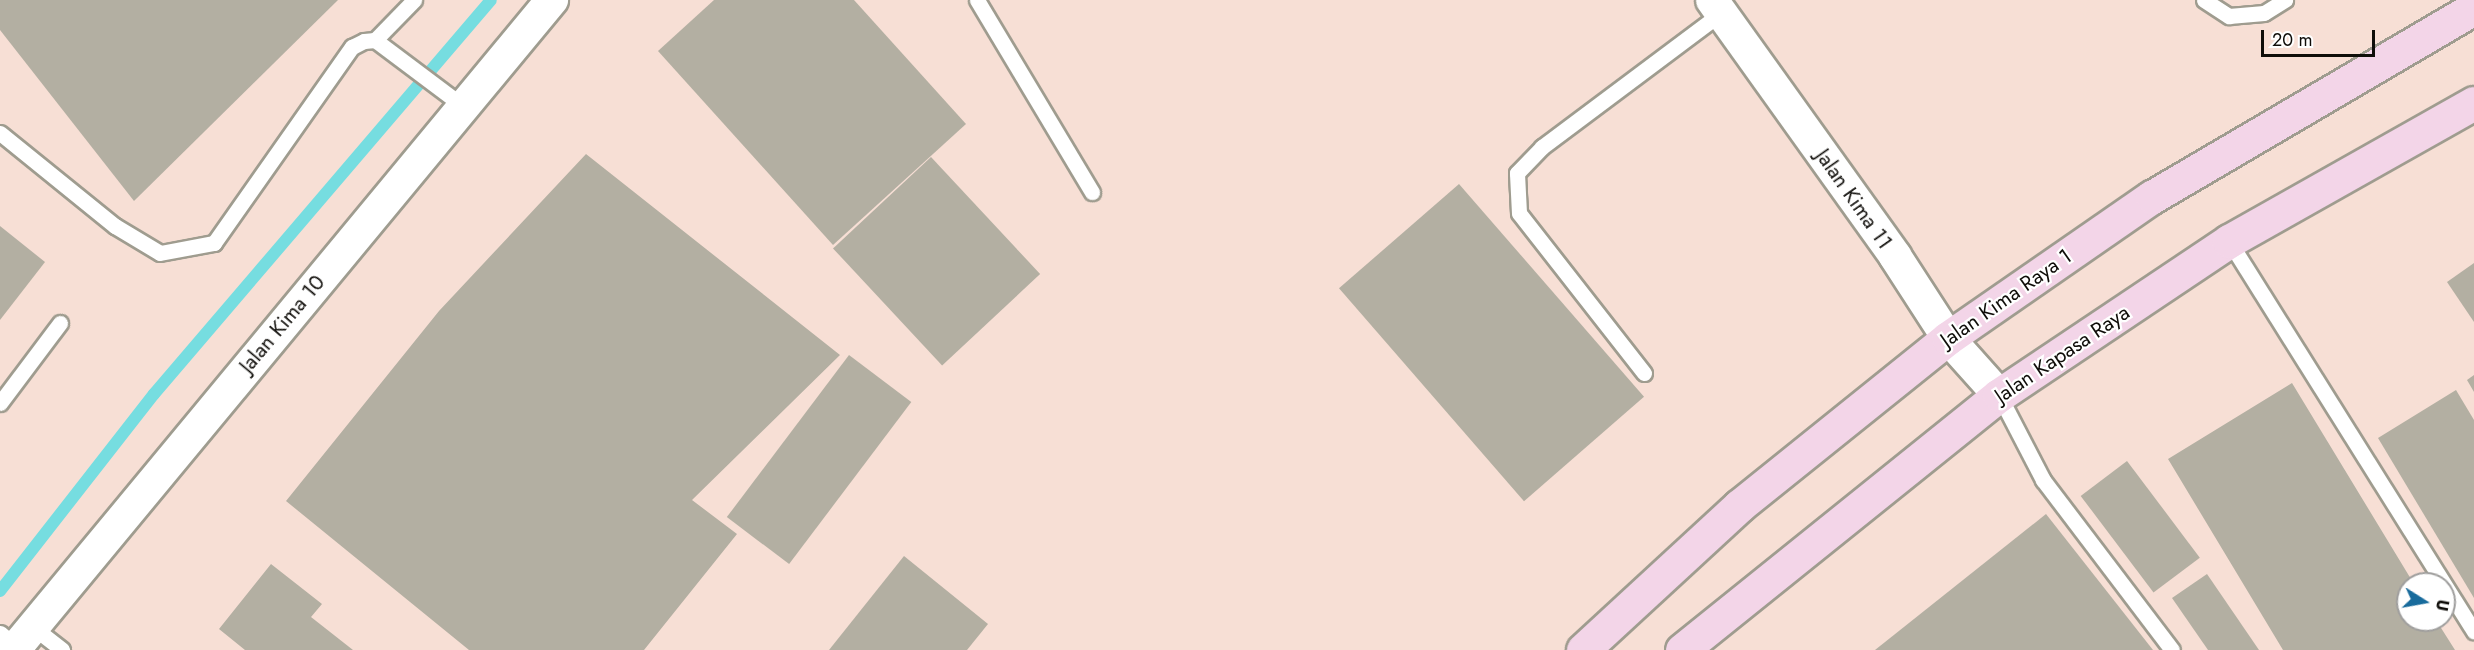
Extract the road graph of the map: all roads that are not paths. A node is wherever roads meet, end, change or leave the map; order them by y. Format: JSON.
{"nodes":[{"id":1,"x":414,"y":0,"type":"edge"},
{"id":2,"x":552,"y":0,"type":"edge"},
{"id":3,"x":977,"y":0,"type":"edge"},
{"id":4,"x":2204,"y":0,"type":"edge"},
{"id":5,"x":2285,"y":0,"type":"edge"},
{"id":6,"x":1717,"y":6,"type":"edge"},
{"id":7,"x":2474,"y":8,"type":"edge"},
{"id":8,"x":375,"y":40,"type":"junction"},
{"id":9,"x":2474,"y":103,"type":"edge"},
{"id":10,"x":462,"y":106,"type":"junction"},
{"id":11,"x":0,"y":133,"type":"edge"},
{"id":12,"x":1092,"y":192,"type":"dead end"},
{"id":13,"x":2229,"y":241,"type":"junction"},
{"id":14,"x":60,"y":323,"type":"dead end"},
{"id":15,"x":1948,"y":338,"type":"junction"},
{"id":16,"x":1644,"y":373,"type":"dead end"},
{"id":17,"x":1999,"y":395,"type":"junction"},
{"id":18,"x":0,"y":403,"type":"edge"},
{"id":19,"x":2474,"y":631,"type":"edge"},
{"id":20,"x":16,"y":639,"type":"edge"},
{"id":21,"x":62,"y":650,"type":"edge"},
{"id":22,"x":1583,"y":650,"type":"edge"},
{"id":23,"x":1682,"y":650,"type":"edge"},
{"id":24,"x":2172,"y":650,"type":"edge"}],
"edges":[{"from":1,"to":8,"type":"lane"},
{"from":2,"to":10,"type":"street","name":"Jalan Kima 10"},
{"from":3,"to":12,"type":"lane"},
{"from":4,"to":5,"type":"lane"},
{"from":6,"to":15,"type":"street","name":"Jalan Kima 11"},
{"from":6,"to":16,"type":"lane"},
{"from":7,"to":15,"type":"main road","name":"Jalan Kima Raya 1"},
{"from":8,"to":10,"type":"lane"},
{"from":8,"to":11,"type":"lane"},
{"from":9,"to":13,"type":"main road","name":"Jalan Kapasa Raya"},
{"from":10,"to":20,"type":"street","name":"Jalan Kima 10"},
{"from":13,"to":17,"type":"main road","name":"Jalan Kapasa Raya"},
{"from":13,"to":19,"type":"lane"},
{"from":14,"to":18,"type":"lane"},
{"from":15,"to":17,"type":"street","name":"Jalan Kima 11"},
{"from":15,"to":22,"type":"main road","name":"Jalan Kima Raya 1"},
{"from":17,"to":23,"type":"main road","name":"Jalan Kapasa Raya"},
{"from":17,"to":24,"type":"lane"},
{"from":20,"to":21,"type":"lane"}]}
